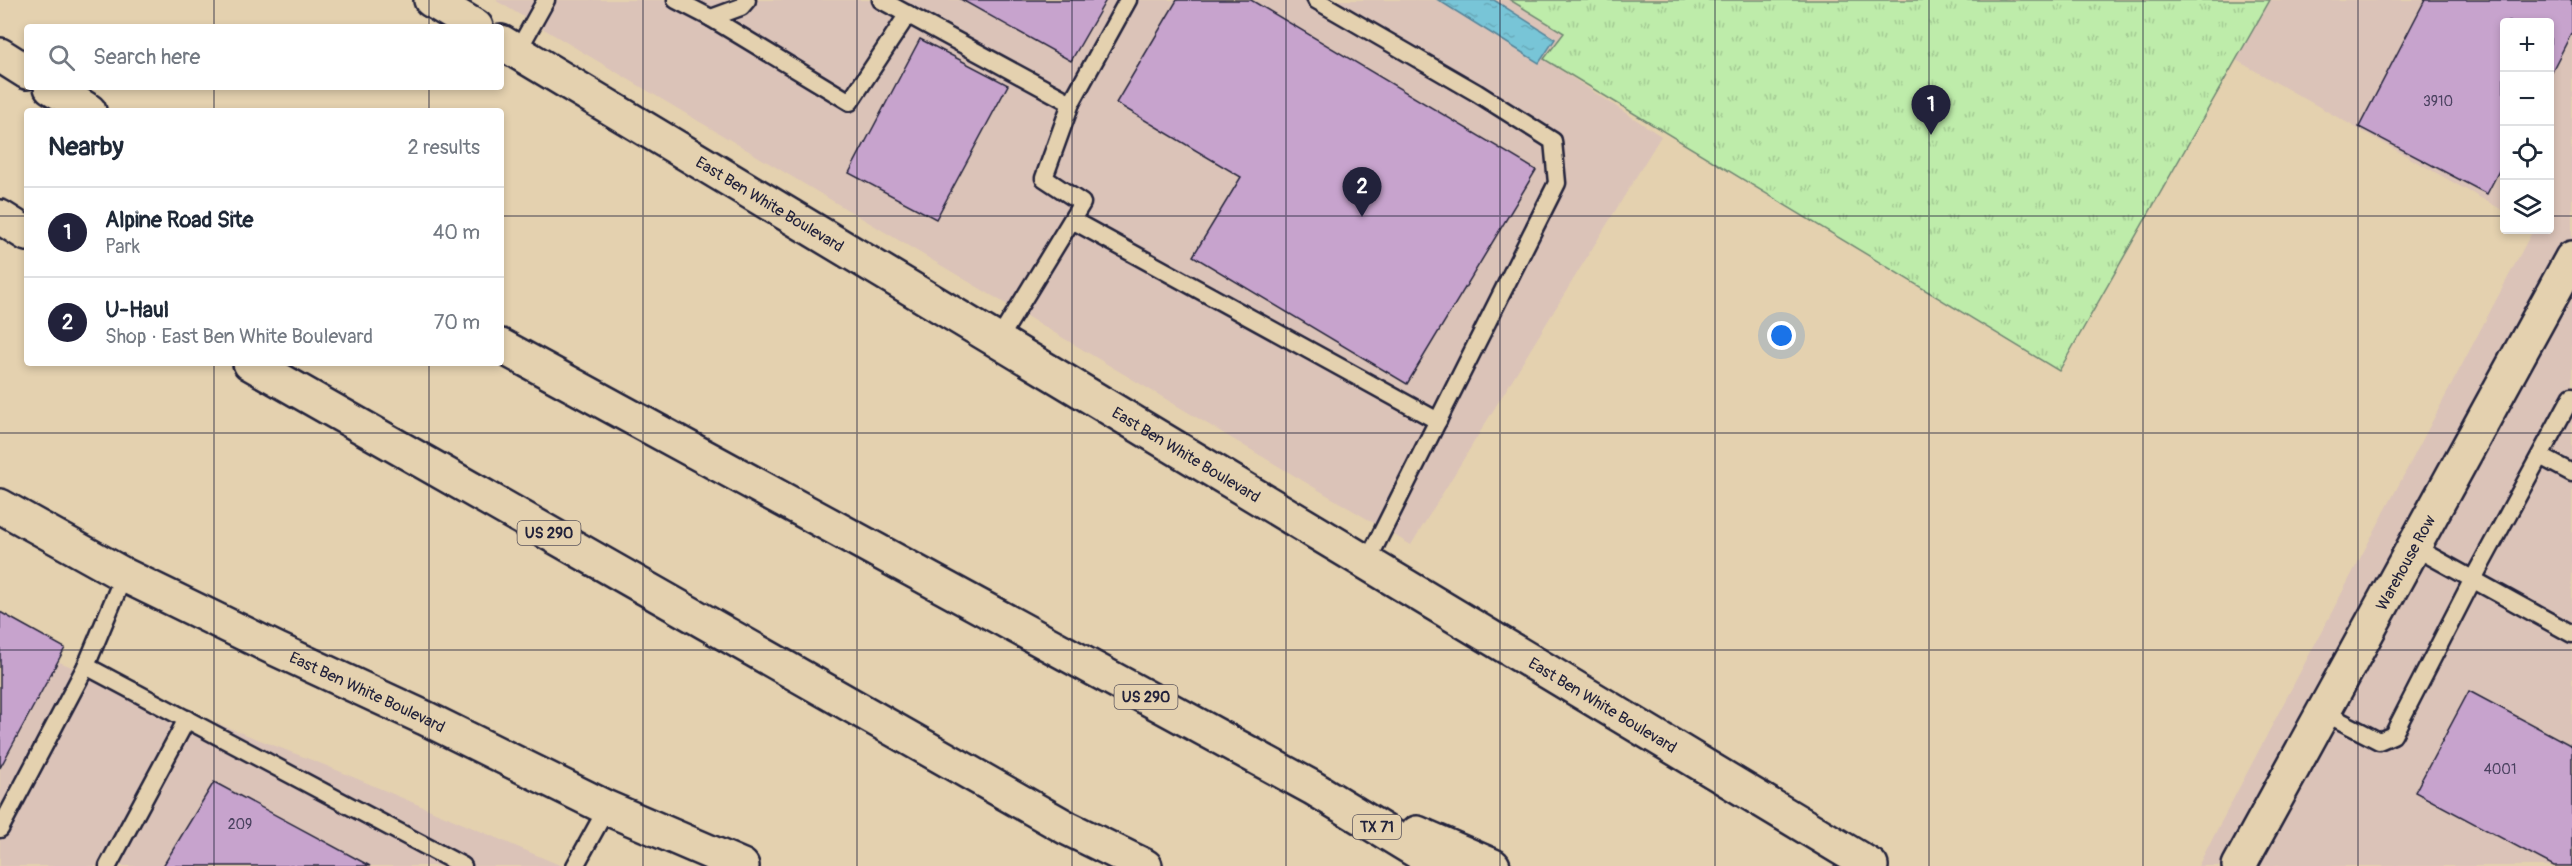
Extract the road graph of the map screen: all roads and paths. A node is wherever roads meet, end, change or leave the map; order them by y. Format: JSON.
{"nodes":[{"id":1,"x":431,"y":0,"type":"edge"},
{"id":2,"x":546,"y":0,"type":"edge"},
{"id":3,"x":676,"y":0,"type":"edge"},
{"id":4,"x":747,"y":0,"type":"edge"},
{"id":5,"x":881,"y":0,"type":"edge"},
{"id":6,"x":1128,"y":0,"type":"edge"},
{"id":7,"x":1316,"y":0,"type":"edge"},
{"id":8,"x":908,"y":14,"type":"junction"},
{"id":9,"x":711,"y":18,"type":"junction"},
{"id":10,"x":471,"y":24,"type":"edge"},
{"id":11,"x":509,"y":47,"type":"edge"},
{"id":12,"x":0,"y":55,"type":"edge"},
{"id":13,"x":24,"y":70,"type":"edge"},
{"id":14,"x":56,"y":90,"type":"edge"},
{"id":15,"x":1071,"y":103,"type":"junction"},
{"id":16,"x":84,"y":108,"type":"edge"},
{"id":17,"x":0,"y":217,"type":"edge"},
{"id":18,"x":1072,"y":220,"type":"junction"},
{"id":19,"x":24,"y":232,"type":"edge"},
{"id":20,"x":2572,"y":258,"type":"edge"},
{"id":21,"x":998,"y":341,"type":"junction"},
{"id":22,"x":504,"y":348,"type":"edge"},
{"id":23,"x":255,"y":366,"type":"edge"},
{"id":24,"x":2572,"y":396,"type":"edge"},
{"id":25,"x":1438,"y":421,"type":"junction"},
{"id":26,"x":2540,"y":456,"type":"junction"},
{"id":27,"x":2572,"y":473,"type":"edge"},
{"id":28,"x":0,"y":506,"type":"edge"},
{"id":29,"x":2414,"y":547,"type":"junction"},
{"id":30,"x":1366,"y":562,"type":"junction"},
{"id":31,"x":124,"y":575,"type":"junction"},
{"id":32,"x":2473,"y":579,"type":"junction"},
{"id":33,"x":2572,"y":634,"type":"edge"},
{"id":34,"x":86,"y":666,"type":"junction"},
{"id":35,"x":2323,"y":712,"type":"junction"},
{"id":36,"x":187,"y":719,"type":"junction"},
{"id":37,"x":1313,"y":788,"type":"junction"},
{"id":38,"x":608,"y":808,"type":"junction"},
{"id":39,"x":1067,"y":828,"type":"junction"},
{"id":40,"x":0,"y":829,"type":"edge"},
{"id":41,"x":108,"y":866,"type":"edge"},
{"id":42,"x":463,"y":866,"type":"edge"},
{"id":43,"x":575,"y":866,"type":"edge"},
{"id":44,"x":742,"y":866,"type":"edge"},
{"id":45,"x":1118,"y":866,"type":"edge"},
{"id":46,"x":1145,"y":866,"type":"edge"},
{"id":47,"x":1441,"y":866,"type":"edge"},
{"id":48,"x":1493,"y":866,"type":"edge"},
{"id":49,"x":1871,"y":866,"type":"edge"},
{"id":50,"x":2239,"y":866,"type":"edge"}],
"edges":[{"from":1,"to":10,"type":"main road"},
{"from":2,"to":11,"type":"lane"},
{"from":3,"to":9,"type":"lane"},
{"from":4,"to":9,"type":"lane"},
{"from":5,"to":8,"type":"lane"},
{"from":6,"to":15,"type":"lane"},
{"from":7,"to":25,"type":"lane"},
{"from":8,"to":9,"type":"lane"},
{"from":8,"to":15,"type":"lane"},
{"from":11,"to":21,"type":"main road","name":"East Ben White Boulevard"},
{"from":12,"to":13,"type":"main road"},
{"from":14,"to":16,"type":"main road"},
{"from":15,"to":18,"type":"lane"},
{"from":17,"to":19,"type":"main road"},
{"from":18,"to":21,"type":"lane"},
{"from":18,"to":25,"type":"lane"},
{"from":20,"to":29,"type":"main road","name":"Warehouse Row"},
{"from":21,"to":30,"type":"main road","name":"East Ben White Boulevard"},
{"from":22,"to":37,"type":"main road","number":"US 290"},
{"from":23,"to":39,"type":"main road","number":"US 290"},
{"from":24,"to":26,"type":"lane"},
{"from":25,"to":30,"type":"lane"},
{"from":26,"to":27,"type":"lane"},
{"from":26,"to":32,"type":"lane"},
{"from":28,"to":31,"type":"main road","name":"East Ben White Boulevard"},
{"from":29,"to":32,"type":"lane"},
{"from":29,"to":35,"type":"main road","name":"Warehouse Row"},
{"from":30,"to":49,"type":"main road","name":"East Ben White Boulevard"},
{"from":31,"to":34,"type":"lane"},
{"from":31,"to":38,"type":"main road","name":"East Ben White Boulevard"},
{"from":32,"to":33,"type":"lane"},
{"from":32,"to":35,"type":"lane"},
{"from":34,"to":36,"type":"lane"},
{"from":34,"to":40,"type":"lane"},
{"from":35,"to":50,"type":"main road","name":"Warehouse Row"},
{"from":36,"to":41,"type":"lane"},
{"from":36,"to":42,"type":"lane"},
{"from":37,"to":47,"type":"main road","number":"TX 71"},
{"from":37,"to":48,"type":"main road","number":"US 290"},
{"from":38,"to":43,"type":"lane"},
{"from":38,"to":44,"type":"main road","name":"East Ben White Boulevard"},
{"from":39,"to":45,"type":"main road","number":"US 290"},
{"from":39,"to":46,"type":"main road"}]}
